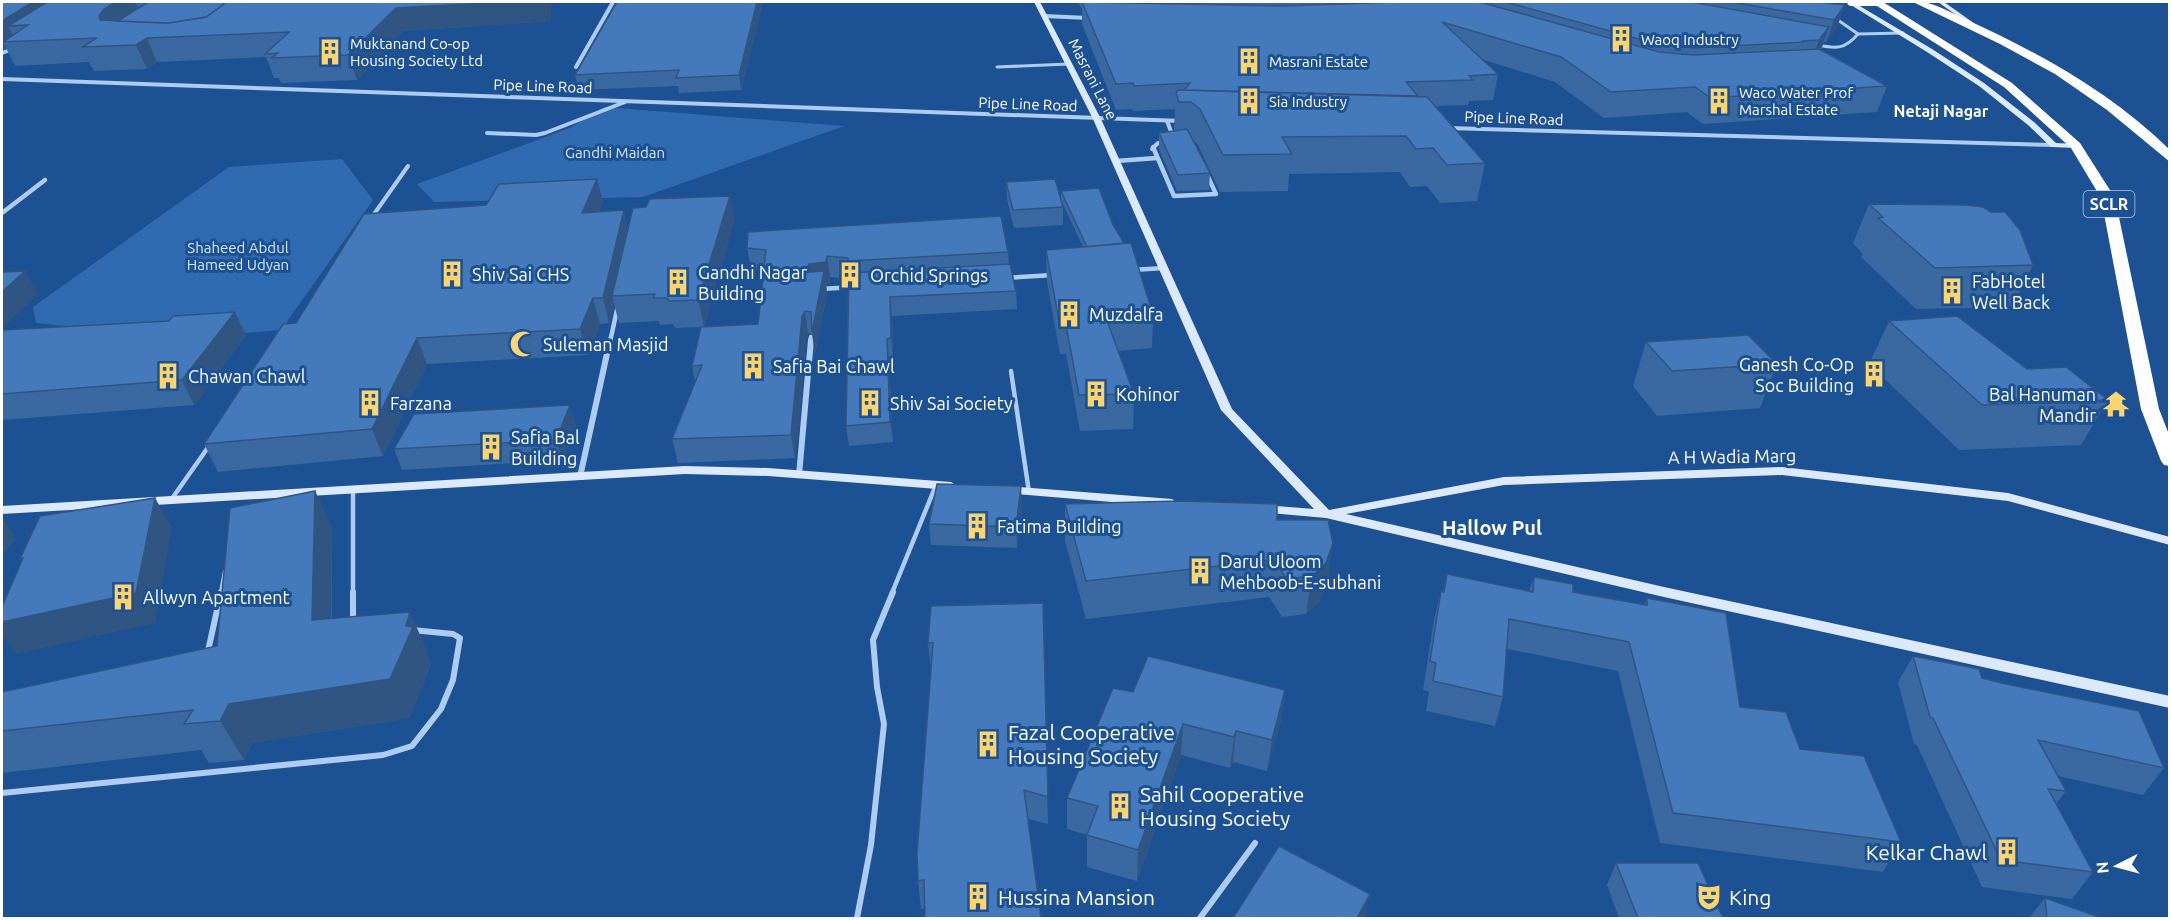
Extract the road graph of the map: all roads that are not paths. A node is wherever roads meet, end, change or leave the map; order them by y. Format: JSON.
{"nodes":[{"id":1,"x":613,"y":2,"type":"edge"},
{"id":2,"x":1037,"y":2,"type":"edge"},
{"id":3,"x":1850,"y":2,"type":"edge"},
{"id":4,"x":1878,"y":2,"type":"edge"},
{"id":5,"x":1918,"y":2,"type":"edge"},
{"id":6,"x":1941,"y":2,"type":"edge"},
{"id":7,"x":1827,"y":13,"type":"edge"},
{"id":8,"x":1044,"y":16,"type":"junction"},
{"id":9,"x":1090,"y":18,"type":"edge"},
{"id":10,"x":1975,"y":26,"type":"junction"},
{"id":11,"x":1903,"y":33,"type":"junction"},
{"id":12,"x":1858,"y":34,"type":"junction"},
{"id":13,"x":1812,"y":44,"type":"edge"},
{"id":14,"x":20,"y":45,"type":"edge"},
{"id":15,"x":2,"y":53,"type":"edge"},
{"id":16,"x":1069,"y":64,"type":"junction"},
{"id":17,"x":576,"y":67,"type":"dead end"},
{"id":18,"x":997,"y":67,"type":"dead end"},
{"id":19,"x":2,"y":79,"type":"edge"},
{"id":20,"x":628,"y":101,"type":"junction"},
{"id":21,"x":1097,"y":119,"type":"junction"},
{"id":22,"x":1167,"y":121,"type":"junction"},
{"id":23,"x":1190,"y":122,"type":"edge"},
{"id":24,"x":1439,"y":128,"type":"edge"},
{"id":25,"x":487,"y":133,"type":"dead end"},
{"id":26,"x":1175,"y":142,"type":"junction"},
{"id":27,"x":2054,"y":145,"type":"junction"},
{"id":28,"x":2076,"y":146,"type":"junction"},
{"id":29,"x":2168,"y":154,"type":"edge"},
{"id":30,"x":1157,"y":158,"type":"junction"},
{"id":31,"x":1116,"y":161,"type":"junction"},
{"id":32,"x":408,"y":166,"type":"dead end"},
{"id":33,"x":45,"y":180,"type":"dead end"},
{"id":34,"x":2,"y":213,"type":"edge"},
{"id":35,"x":367,"y":224,"type":"edge"},
{"id":36,"x":1164,"y":268,"type":"junction"},
{"id":37,"x":1129,"y":270,"type":"edge"},
{"id":38,"x":1059,"y":274,"type":"edge"},
{"id":39,"x":1001,"y":278,"type":"edge"},
{"id":40,"x":862,"y":286,"type":"edge"},
{"id":41,"x":815,"y":289,"type":"edge"},
{"id":42,"x":620,"y":295,"type":"edge"},
{"id":43,"x":811,"y":337,"type":"edge"},
{"id":44,"x":1011,"y":371,"type":"dead end"},
{"id":45,"x":210,"y":445,"type":"edge"},
{"id":46,"x":2169,"y":461,"type":"edge"},
{"id":47,"x":799,"y":475,"type":"junction"},
{"id":48,"x":580,"y":477,"type":"junction"},
{"id":49,"x":936,"y":485,"type":"junction"},
{"id":50,"x":960,"y":487,"type":"edge"},
{"id":51,"x":994,"y":489,"type":"edge"},
{"id":52,"x":353,"y":490,"type":"junction"},
{"id":53,"x":1029,"y":492,"type":"junction"},
{"id":54,"x":171,"y":500,"type":"junction"},
{"id":55,"x":1184,"y":503,"type":"edge"},
{"id":56,"x":1243,"y":508,"type":"edge"},
{"id":57,"x":2,"y":510,"type":"edge"},
{"id":58,"x":1326,"y":514,"type":"junction"},
{"id":59,"x":2167,"y":540,"type":"edge"},
{"id":60,"x":225,"y":570,"type":"edge"},
{"id":61,"x":408,"y":631,"type":"edge"},
{"id":62,"x":353,"y":634,"type":"edge"},
{"id":63,"x":204,"y":654,"type":"edge"},
{"id":64,"x":2169,"y":702,"type":"edge"},
{"id":65,"x":2,"y":793,"type":"edge"},
{"id":66,"x":1255,"y":843,"type":"dead end"},
{"id":67,"x":857,"y":918,"type":"edge"},
{"id":68,"x":1200,"y":918,"type":"edge"}],
"edges":[{"from":1,"to":17,"type":"street"},
{"from":2,"to":8,"type":"street"},
{"from":3,"to":4,"type":"highway"},
{"from":3,"to":11,"type":"street"},
{"from":4,"to":28,"type":"highway","number":"SCLR"},
{"from":5,"to":10,"type":"highway"},
{"from":6,"to":10,"type":"street"},
{"from":7,"to":12,"type":"lane"},
{"from":8,"to":9,"type":"street","name":"Masrani Lane"},
{"from":8,"to":16,"type":"street","name":"Masrani Lane"},
{"from":10,"to":29,"type":"highway"},
{"from":11,"to":12,"type":"lane"},
{"from":11,"to":27,"type":"street"},
{"from":12,"to":13,"type":"lane"},
{"from":14,"to":15,"type":"street"},
{"from":16,"to":18,"type":"lane"},
{"from":16,"to":21,"type":"street","name":"Masrani Lane"},
{"from":19,"to":20,"type":"street","name":"Pipe Line Road"},
{"from":20,"to":21,"type":"street","name":"Pipe Line Road"},
{"from":20,"to":25,"type":"street"},
{"from":21,"to":22,"type":"street","name":"Pipe Line Road"},
{"from":21,"to":31,"type":"street","name":"Masrani Lane"},
{"from":22,"to":23,"type":"street","name":"Pipe Line Road"},
{"from":22,"to":26,"type":"street"},
{"from":24,"to":27,"type":"street","name":"Pipe Line Road"},
{"from":26,"to":30,"type":"street"},
{"from":26,"to":30,"type":"street"},
{"from":27,"to":28,"type":"street"},
{"from":28,"to":46,"type":"highway","number":"SCLR"},
{"from":30,"to":31,"type":"street"},
{"from":31,"to":36,"type":"street","name":"Masrani Lane"},
{"from":32,"to":35,"type":"lane"},
{"from":33,"to":34,"type":"street"},
{"from":36,"to":37,"type":"street"},
{"from":36,"to":58,"type":"street","name":"Masrani Lane"},
{"from":38,"to":39,"type":"street"},
{"from":40,"to":41,"type":"street"},
{"from":42,"to":48,"type":"street"},
{"from":43,"to":47,"type":"street"},
{"from":44,"to":53,"type":"lane"},
{"from":45,"to":54,"type":"lane"},
{"from":47,"to":48,"type":"street"},
{"from":47,"to":49,"type":"street"},
{"from":48,"to":52,"type":"street"},
{"from":49,"to":50,"type":"street"},
{"from":49,"to":67,"type":"lane"},
{"from":51,"to":53,"type":"street"},
{"from":52,"to":54,"type":"street"},
{"from":52,"to":62,"type":"lane"},
{"from":53,"to":55,"type":"street"},
{"from":54,"to":57,"type":"street"},
{"from":56,"to":58,"type":"street"},
{"from":58,"to":59,"type":"street","name":"A H Wadia Marg"},
{"from":58,"to":64,"type":"street"},
{"from":60,"to":63,"type":"lane"},
{"from":61,"to":65,"type":"lane"},
{"from":66,"to":68,"type":"lane"}]}
